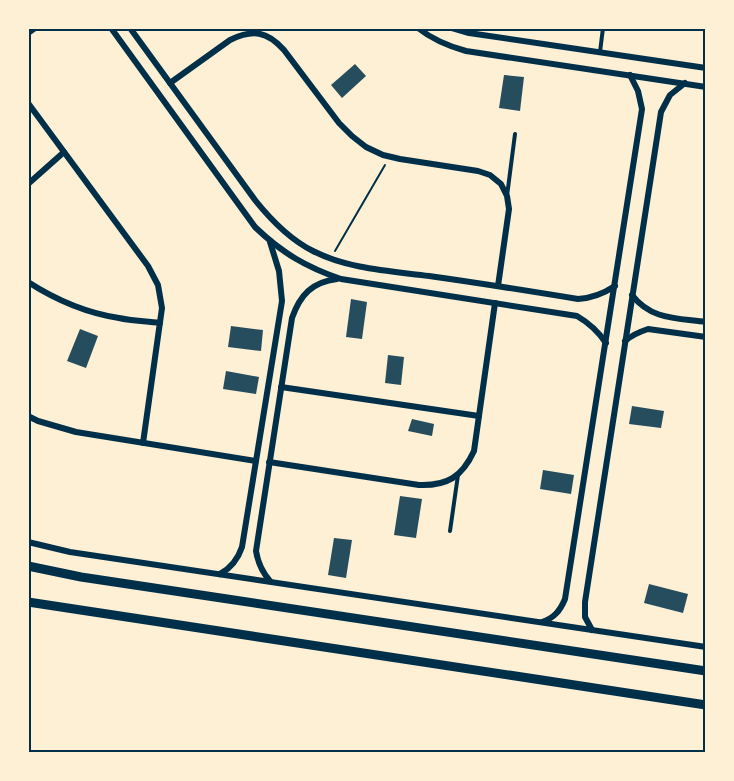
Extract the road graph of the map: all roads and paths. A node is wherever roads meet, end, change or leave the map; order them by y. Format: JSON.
{"nodes":[{"id":1,"x":35,"y":28,"type":"edge"},
{"id":2,"x":111,"y":28,"type":"edge"},
{"id":3,"x":130,"y":28,"type":"edge"},
{"id":4,"x":418,"y":28,"type":"edge"},
{"id":5,"x":452,"y":28,"type":"edge"},
{"id":6,"x":603,"y":28,"type":"edge"},
{"id":7,"x":28,"y":33,"type":"edge"},
{"id":8,"x":599,"y":52,"type":"junction"},
{"id":9,"x":705,"y":68,"type":"edge"},
{"id":10,"x":630,"y":75,"type":"junction"},
{"id":11,"x":170,"y":83,"type":"junction"},
{"id":12,"x":686,"y":83,"type":"junction"},
{"id":13,"x":705,"y":87,"type":"edge"},
{"id":14,"x":28,"y":103,"type":"edge"},
{"id":15,"x":515,"y":134,"type":"dead end"},
{"id":16,"x":64,"y":152,"type":"junction"},
{"id":17,"x":389,"y":156,"type":"junction"},
{"id":18,"x":28,"y":184,"type":"edge"},
{"id":19,"x":507,"y":196,"type":"junction"},
{"id":20,"x":270,"y":241,"type":"junction"},
{"id":21,"x":331,"y":258,"type":"junction"},
{"id":22,"x":341,"y":279,"type":"junction"},
{"id":23,"x":28,"y":282,"type":"edge"},
{"id":24,"x":498,"y":286,"type":"junction"},
{"id":25,"x":615,"y":286,"type":"junction"},
{"id":26,"x":632,"y":295,"type":"junction"},
{"id":27,"x":495,"y":303,"type":"junction"},
{"id":28,"x":160,"y":322,"type":"junction"},
{"id":29,"x":705,"y":322,"type":"edge"},
{"id":30,"x":705,"y":337,"type":"edge"},
{"id":31,"x":625,"y":342,"type":"junction"},
{"id":32,"x":606,"y":343,"type":"junction"},
{"id":33,"x":281,"y":387,"type":"junction"},
{"id":34,"x":28,"y":416,"type":"edge"},
{"id":35,"x":479,"y":416,"type":"junction"},
{"id":36,"x":143,"y":443,"type":"junction"},
{"id":37,"x":256,"y":461,"type":"junction"},
{"id":38,"x":269,"y":462,"type":"junction"},
{"id":39,"x":459,"y":474,"type":"junction"},
{"id":40,"x":450,"y":531,"type":"dead end"},
{"id":41,"x":28,"y":542,"type":"edge"},
{"id":42,"x":28,"y":566,"type":"edge"},
{"id":43,"x":219,"y":574,"type":"junction"},
{"id":44,"x":271,"y":582,"type":"junction"},
{"id":45,"x":28,"y":602,"type":"edge"},
{"id":46,"x":542,"y":622,"type":"junction"},
{"id":47,"x":592,"y":630,"type":"junction"},
{"id":48,"x":705,"y":647,"type":"edge"},
{"id":49,"x":705,"y":671,"type":"edge"},
{"id":50,"x":705,"y":705,"type":"edge"}],
"edges":[{"from":1,"to":7,"type":"street"},
{"from":2,"to":20,"type":"street"},
{"from":3,"to":11,"type":"street"},
{"from":4,"to":10,"type":"street"},
{"from":5,"to":8,"type":"street"},
{"from":6,"to":8,"type":"lane"},
{"from":8,"to":9,"type":"street"},
{"from":10,"to":12,"type":"street"},
{"from":10,"to":25,"type":"street"},
{"from":11,"to":17,"type":"street"},
{"from":11,"to":21,"type":"street"},
{"from":12,"to":13,"type":"street"},
{"from":12,"to":26,"type":"street"},
{"from":14,"to":16,"type":"street"},
{"from":15,"to":19,"type":"lane"},
{"from":16,"to":18,"type":"street"},
{"from":16,"to":28,"type":"street"},
{"from":17,"to":19,"type":"street"},
{"from":17,"to":21,"type":"path"},
{"from":19,"to":24,"type":"street"},
{"from":20,"to":22,"type":"street"},
{"from":20,"to":37,"type":"street"},
{"from":21,"to":24,"type":"street"},
{"from":22,"to":27,"type":"street"},
{"from":22,"to":33,"type":"street"},
{"from":23,"to":28,"type":"street"},
{"from":24,"to":25,"type":"street"},
{"from":25,"to":32,"type":"street"},
{"from":26,"to":29,"type":"street"},
{"from":26,"to":31,"type":"street"},
{"from":27,"to":32,"type":"street"},
{"from":27,"to":35,"type":"street"},
{"from":28,"to":36,"type":"street"},
{"from":30,"to":31,"type":"street"},
{"from":31,"to":47,"type":"street"},
{"from":32,"to":46,"type":"street"},
{"from":33,"to":35,"type":"street"},
{"from":33,"to":38,"type":"street"},
{"from":34,"to":36,"type":"street"},
{"from":35,"to":39,"type":"street"},
{"from":36,"to":37,"type":"street"},
{"from":37,"to":43,"type":"street"},
{"from":38,"to":39,"type":"street"},
{"from":38,"to":44,"type":"street"},
{"from":39,"to":40,"type":"lane"},
{"from":41,"to":43,"type":"street"},
{"from":42,"to":49,"type":"street"},
{"from":43,"to":44,"type":"street"},
{"from":44,"to":46,"type":"street"},
{"from":45,"to":50,"type":"street"},
{"from":46,"to":47,"type":"street"},
{"from":47,"to":48,"type":"street"}]}
